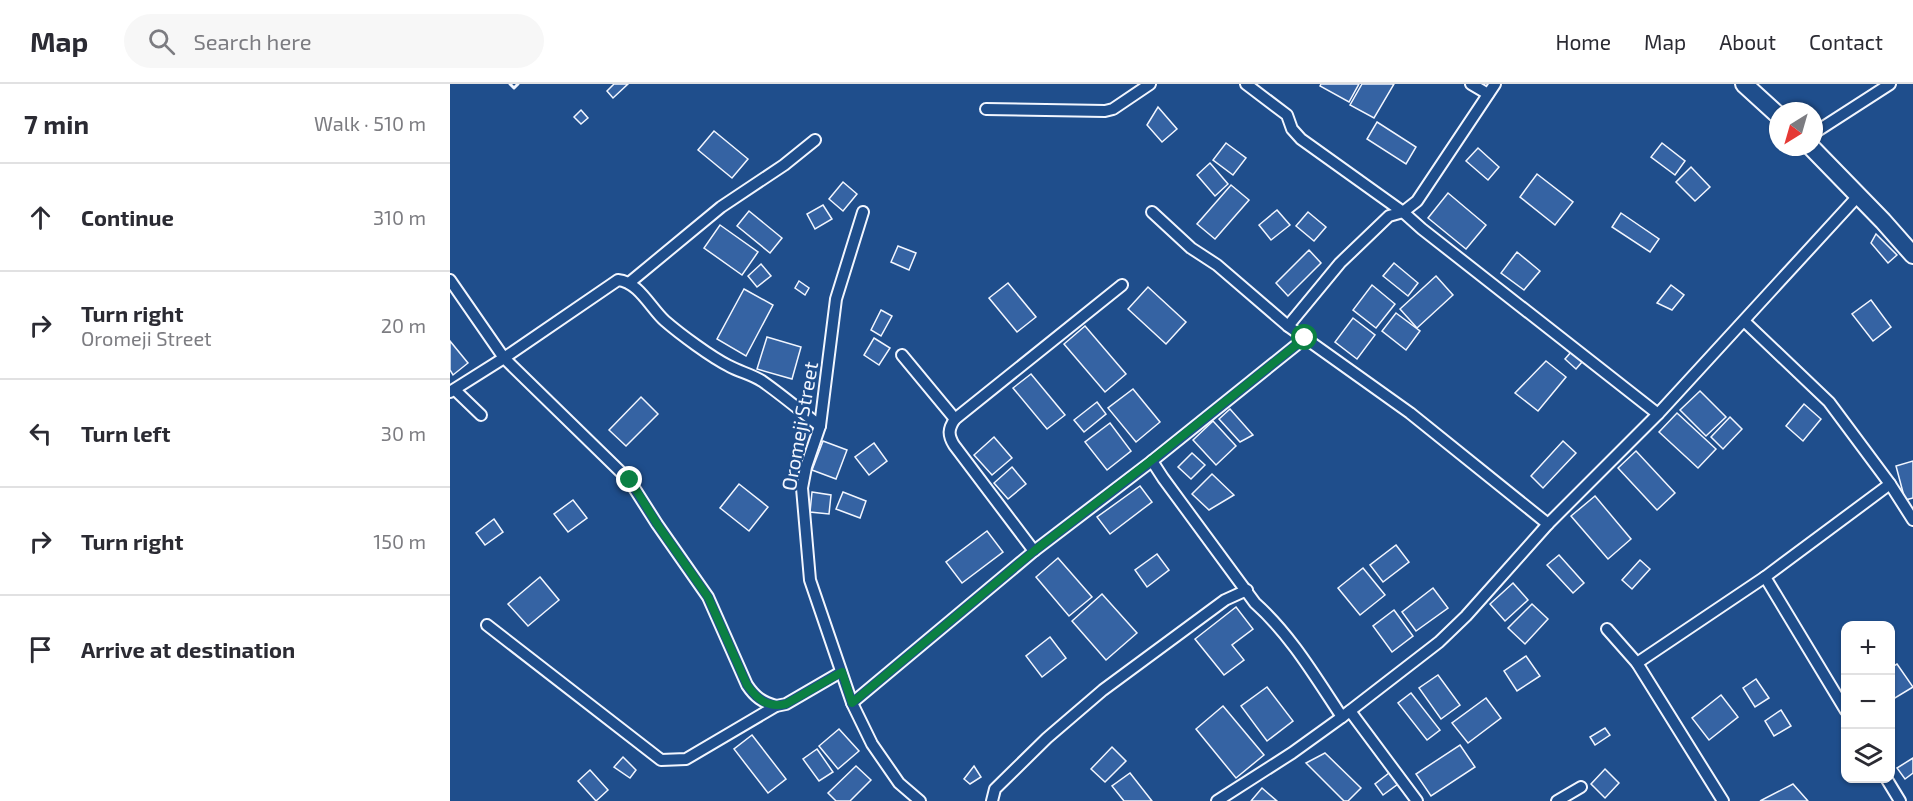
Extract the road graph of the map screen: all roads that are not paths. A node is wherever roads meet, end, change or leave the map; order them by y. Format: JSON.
{"nodes":[{"id":1,"x":1150,"y":84,"type":"edge"},
{"id":2,"x":1246,"y":84,"type":"edge"},
{"id":3,"x":1471,"y":84,"type":"edge"},
{"id":4,"x":1495,"y":84,"type":"edge"},
{"id":5,"x":1744,"y":84,"type":"edge"},
{"id":6,"x":1890,"y":84,"type":"edge"},
{"id":7,"x":1488,"y":94,"type":"junction"},
{"id":8,"x":1769,"y":107,"type":"edge"},
{"id":9,"x":986,"y":109,"type":"dead end"},
{"id":10,"x":1823,"y":127,"type":"edge"},
{"id":11,"x":814,"y":140,"type":"dead end"},
{"id":12,"x":1820,"y":156,"type":"edge"},
{"id":13,"x":1858,"y":196,"type":"junction"},
{"id":14,"x":862,"y":212,"type":"dead end"},
{"id":15,"x":1152,"y":212,"type":"dead end"},
{"id":16,"x":1403,"y":212,"type":"junction"},
{"id":17,"x":1913,"y":255,"type":"edge"},
{"id":18,"x":450,"y":280,"type":"edge"},
{"id":19,"x":629,"y":283,"type":"junction"},
{"id":20,"x":1122,"y":285,"type":"dead end"},
{"id":21,"x":1744,"y":321,"type":"junction"},
{"id":22,"x":1288,"y":326,"type":"junction"},
{"id":23,"x":1305,"y":338,"type":"junction"},
{"id":24,"x":902,"y":355,"type":"dead end"},
{"id":25,"x":504,"y":358,"type":"junction"},
{"id":26,"x":453,"y":391,"type":"edge"},
{"id":27,"x":1658,"y":414,"type":"junction"},
{"id":28,"x":481,"y":415,"type":"dead end"},
{"id":29,"x":955,"y":419,"type":"junction"},
{"id":30,"x":820,"y":426,"type":"junction"},
{"id":31,"x":1152,"y":460,"type":"junction"},
{"id":32,"x":1890,"y":484,"type":"junction"},
{"id":33,"x":1913,"y":519,"type":"edge"},
{"id":34,"x":1548,"y":524,"type":"junction"},
{"id":35,"x":1034,"y":551,"type":"junction"},
{"id":36,"x":1765,"y":577,"type":"junction"},
{"id":37,"x":1247,"y":590,"type":"junction"},
{"id":38,"x":487,"y":625,"type":"dead end"},
{"id":39,"x":1607,"y":629,"type":"dead end"},
{"id":40,"x":1637,"y":663,"type":"junction"},
{"id":41,"x":842,"y":672,"type":"junction"},
{"id":42,"x":852,"y":703,"type":"junction"},
{"id":43,"x":1841,"y":704,"type":"edge"},
{"id":44,"x":776,"y":706,"type":"junction"},
{"id":45,"x":1346,"y":714,"type":"junction"},
{"id":46,"x":1889,"y":783,"type":"edge"},
{"id":47,"x":1581,"y":787,"type":"dead end"},
{"id":48,"x":920,"y":801,"type":"edge"},
{"id":49,"x":992,"y":801,"type":"edge"},
{"id":50,"x":1217,"y":801,"type":"edge"},
{"id":51,"x":1417,"y":801,"type":"edge"},
{"id":52,"x":1557,"y":801,"type":"edge"},
{"id":53,"x":1722,"y":801,"type":"edge"},
{"id":54,"x":1899,"y":801,"type":"edge"}],
"edges":[{"from":1,"to":9,"type":"street"},
{"from":2,"to":16,"type":"street"},
{"from":3,"to":7,"type":"street"},
{"from":4,"to":7,"type":"street"},
{"from":5,"to":8,"type":"street"},
{"from":6,"to":10,"type":"street"},
{"from":7,"to":16,"type":"street"},
{"from":11,"to":19,"type":"street"},
{"from":12,"to":13,"type":"street"},
{"from":13,"to":17,"type":"street"},
{"from":13,"to":21,"type":"street"},
{"from":14,"to":30,"type":"street","name":"Oromeji Street"},
{"from":15,"to":22,"type":"street"},
{"from":16,"to":22,"type":"street"},
{"from":16,"to":27,"type":"street"},
{"from":18,"to":25,"type":"street"},
{"from":19,"to":25,"type":"street"},
{"from":19,"to":30,"type":"street"},
{"from":20,"to":29,"type":"street"},
{"from":21,"to":27,"type":"street"},
{"from":21,"to":32,"type":"street"},
{"from":22,"to":23,"type":"street"},
{"from":23,"to":31,"type":"street"},
{"from":23,"to":34,"type":"street"},
{"from":24,"to":29,"type":"street"},
{"from":25,"to":26,"type":"street"},
{"from":25,"to":44,"type":"street"},
{"from":26,"to":28,"type":"street"},
{"from":27,"to":34,"type":"street"},
{"from":29,"to":35,"type":"street"},
{"from":30,"to":41,"type":"street","name":"Oromeji Street"},
{"from":31,"to":35,"type":"street"},
{"from":31,"to":37,"type":"street"},
{"from":32,"to":33,"type":"street"},
{"from":32,"to":36,"type":"street"},
{"from":34,"to":45,"type":"street"},
{"from":35,"to":42,"type":"street"},
{"from":36,"to":40,"type":"street"},
{"from":36,"to":43,"type":"street"},
{"from":37,"to":45,"type":"street"},
{"from":37,"to":49,"type":"street"},
{"from":38,"to":44,"type":"street"},
{"from":39,"to":40,"type":"street"},
{"from":40,"to":53,"type":"street"},
{"from":41,"to":42,"type":"street","name":"Oromeji Street"},
{"from":41,"to":44,"type":"street"},
{"from":42,"to":48,"type":"street","name":"Oromeji Street"},
{"from":45,"to":50,"type":"street"},
{"from":45,"to":51,"type":"street"},
{"from":46,"to":54,"type":"street"},
{"from":47,"to":52,"type":"street"}]}
